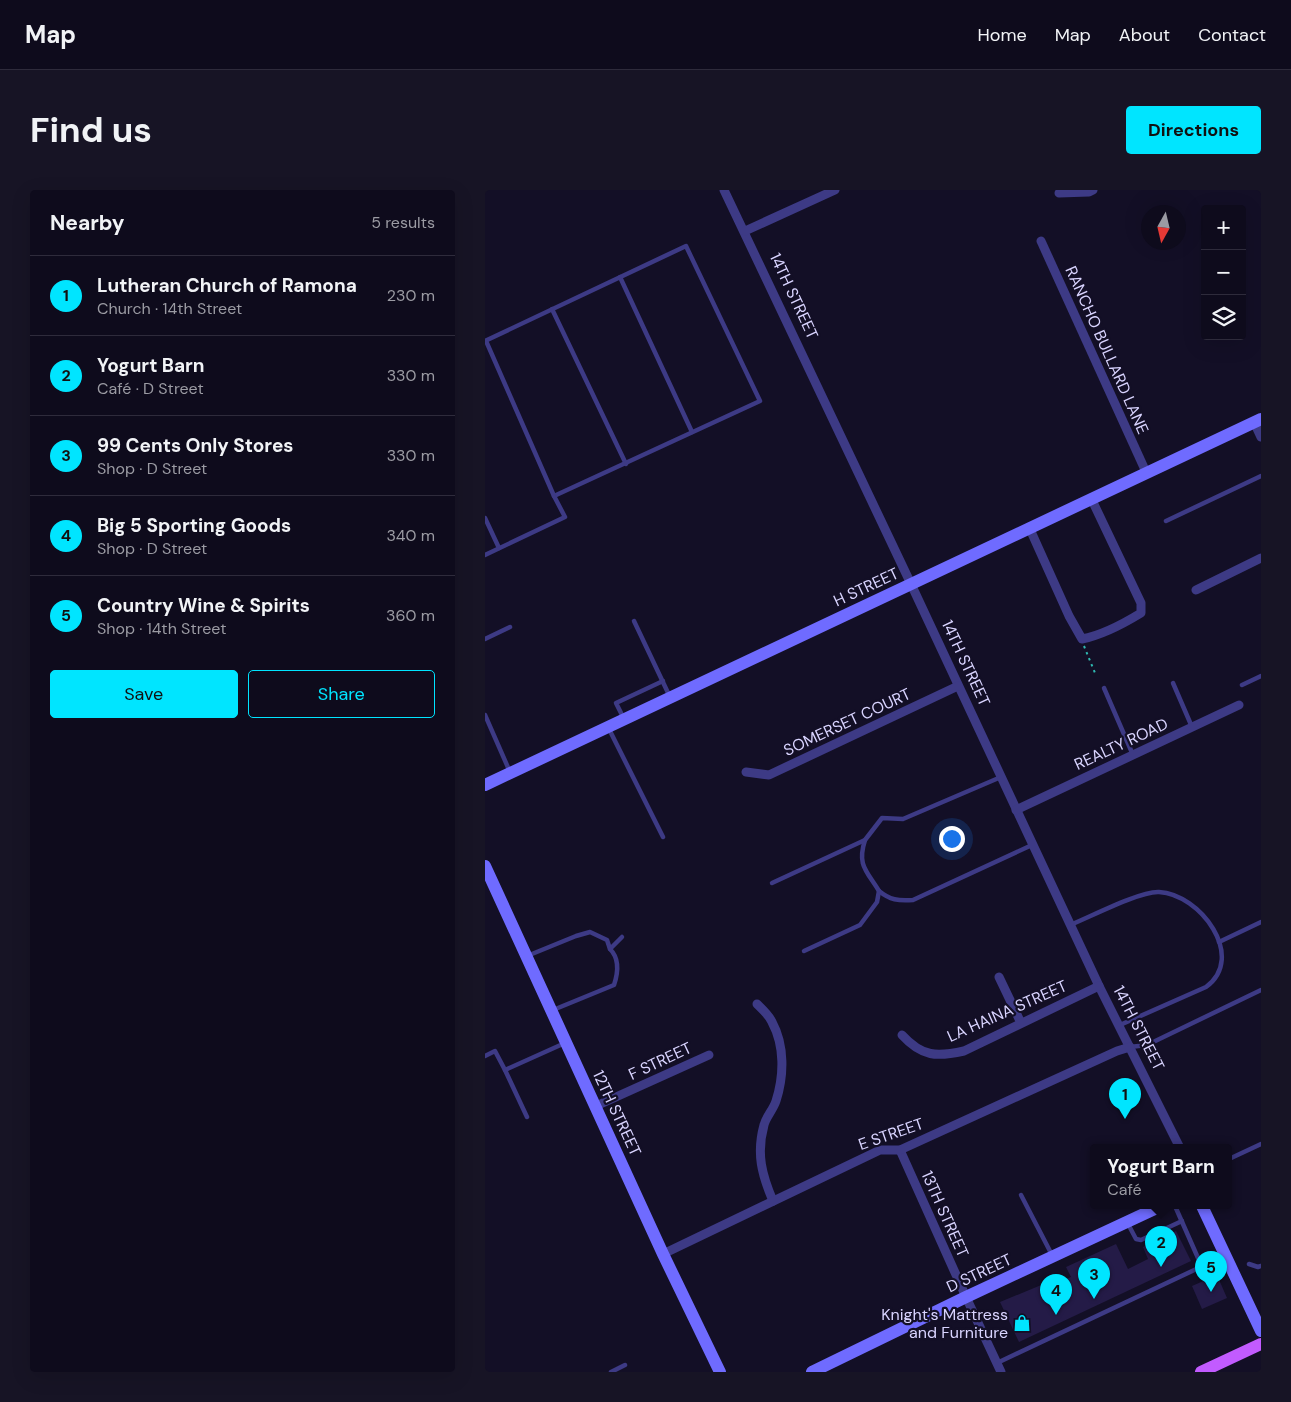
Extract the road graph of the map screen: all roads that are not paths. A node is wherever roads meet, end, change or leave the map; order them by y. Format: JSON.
{"nodes":[{"id":1,"x":724,"y":190,"type":"edge"},
{"id":2,"x":835,"y":190,"type":"edge"},
{"id":3,"x":1093,"y":190,"type":"edge"},
{"id":4,"x":1059,"y":193,"type":"dead end"},
{"id":5,"x":745,"y":231,"type":"junction"},
{"id":6,"x":1041,"y":241,"type":"dead end"},
{"id":7,"x":620,"y":277,"type":"junction"},
{"id":8,"x":552,"y":309,"type":"junction"},
{"id":9,"x":485,"y":341,"type":"edge"},
{"id":10,"x":1257,"y":420,"type":"edge"},
{"id":11,"x":692,"y":432,"type":"junction"},
{"id":12,"x":1261,"y":437,"type":"edge"},
{"id":13,"x":626,"y":464,"type":"junction"},
{"id":14,"x":1146,"y":472,"type":"junction"},
{"id":15,"x":1261,"y":476,"type":"edge"},
{"id":16,"x":554,"y":496,"type":"junction"},
{"id":17,"x":1091,"y":498,"type":"junction"},
{"id":18,"x":485,"y":518,"type":"edge"},
{"id":19,"x":1166,"y":521,"type":"dead end"},
{"id":20,"x":1029,"y":527,"type":"junction"},
{"id":21,"x":499,"y":548,"type":"junction"},
{"id":22,"x":485,"y":555,"type":"edge"},
{"id":23,"x":1261,"y":558,"type":"edge"},
{"id":24,"x":911,"y":584,"type":"junction"},
{"id":25,"x":1196,"y":590,"type":"dead end"},
{"id":26,"x":634,"y":621,"type":"dead end"},
{"id":27,"x":510,"y":627,"type":"dead end"},
{"id":28,"x":485,"y":639,"type":"edge"},
{"id":29,"x":1261,"y":676,"type":"edge"},
{"id":30,"x":663,"y":681,"type":"junction"},
{"id":31,"x":1173,"y":684,"type":"dead end"},
{"id":32,"x":1242,"y":685,"type":"dead end"},
{"id":33,"x":959,"y":686,"type":"junction"},
{"id":34,"x":1104,"y":688,"type":"dead end"},
{"id":35,"x":670,"y":698,"type":"junction"},
{"id":36,"x":1239,"y":705,"type":"dead end"},
{"id":37,"x":485,"y":715,"type":"edge"},
{"id":38,"x":624,"y":720,"type":"junction"},
{"id":39,"x":608,"y":727,"type":"junction"},
{"id":40,"x":1193,"y":728,"type":"junction"},
{"id":41,"x":1133,"y":755,"type":"junction"},
{"id":42,"x":746,"y":772,"type":"dead end"},
{"id":43,"x":511,"y":773,"type":"junction"},
{"id":44,"x":1001,"y":777,"type":"junction"},
{"id":45,"x":485,"y":785,"type":"edge"},
{"id":46,"x":1016,"y":810,"type":"junction"},
{"id":47,"x":663,"y":837,"type":"dead end"},
{"id":48,"x":865,"y":840,"type":"junction"},
{"id":49,"x":1033,"y":845,"type":"junction"},
{"id":50,"x":485,"y":866,"type":"edge"},
{"id":51,"x":772,"y":883,"type":"dead end"},
{"id":52,"x":879,"y":891,"type":"junction"},
{"id":53,"x":1261,"y":922,"type":"edge"},
{"id":54,"x":1070,"y":925,"type":"junction"},
{"id":55,"x":623,"y":937,"type":"dead end"},
{"id":56,"x":1219,"y":942,"type":"junction"},
{"id":57,"x":610,"y":949,"type":"junction"},
{"id":58,"x":804,"y":950,"type":"dead end"},
{"id":59,"x":527,"y":956,"type":"junction"},
{"id":60,"x":999,"y":977,"type":"dead end"},
{"id":61,"x":1099,"y":986,"type":"junction"},
{"id":62,"x":1261,"y":990,"type":"edge"},
{"id":63,"x":757,"y":1004,"type":"dead end"},
{"id":64,"x":552,"y":1011,"type":"junction"},
{"id":65,"x":1021,"y":1023,"type":"junction"},
{"id":66,"x":1120,"y":1025,"type":"junction"},
{"id":67,"x":902,"y":1035,"type":"dead end"},
{"id":68,"x":566,"y":1042,"type":"junction"},
{"id":69,"x":1130,"y":1047,"type":"junction"},
{"id":70,"x":709,"y":1055,"type":"dead end"},
{"id":71,"x":485,"y":1056,"type":"edge"},
{"id":72,"x":505,"y":1070,"type":"junction"},
{"id":73,"x":596,"y":1106,"type":"junction"},
{"id":74,"x":527,"y":1116,"type":"dead end"},
{"id":75,"x":1178,"y":1144,"type":"edge"},
{"id":76,"x":1261,"y":1144,"type":"edge"},
{"id":77,"x":901,"y":1150,"type":"junction"},
{"id":78,"x":1232,"y":1158,"type":"edge"},
{"id":79,"x":1021,"y":1195,"type":"dead end"},
{"id":80,"x":773,"y":1201,"type":"junction"},
{"id":81,"x":1155,"y":1209,"type":"edge"},
{"id":82,"x":1176,"y":1209,"type":"edge"},
{"id":83,"x":1204,"y":1209,"type":"edge"},
{"id":84,"x":1127,"y":1222,"type":"junction"},
{"id":85,"x":1182,"y":1222,"type":"junction"},
{"id":86,"x":663,"y":1254,"type":"junction"},
{"id":87,"x":1226,"y":1255,"type":"junction"},
{"id":88,"x":1052,"y":1256,"type":"junction"},
{"id":89,"x":1249,"y":1264,"type":"dead end"},
{"id":90,"x":1261,"y":1266,"type":"edge"},
{"id":91,"x":1202,"y":1267,"type":"junction"},
{"id":92,"x":966,"y":1297,"type":"junction"},
{"id":93,"x":1261,"y":1331,"type":"edge"},
{"id":94,"x":1261,"y":1344,"type":"edge"},
{"id":95,"x":997,"y":1363,"type":"junction"},
{"id":96,"x":625,"y":1365,"type":"dead end"},
{"id":97,"x":611,"y":1372,"type":"edge"},
{"id":98,"x":720,"y":1372,"type":"edge"},
{"id":99,"x":814,"y":1372,"type":"edge"},
{"id":100,"x":1001,"y":1372,"type":"edge"},
{"id":101,"x":1201,"y":1372,"type":"edge"}],
"edges":[{"from":1,"to":5,"type":"street","name":"14TH STREET"},
{"from":2,"to":5,"type":"street"},
{"from":3,"to":4,"type":"street"},
{"from":5,"to":24,"type":"street","name":"14TH STREET"},
{"from":6,"to":14,"type":"street","name":"RANCHO BULLARD LANE"},
{"from":7,"to":8,"type":"lane"},
{"from":7,"to":11,"type":"lane"},
{"from":7,"to":11,"type":"lane"},
{"from":8,"to":9,"type":"lane"},
{"from":8,"to":13,"type":"lane"},
{"from":9,"to":16,"type":"lane"},
{"from":10,"to":12,"type":"street"},
{"from":10,"to":14,"type":"street","name":"H STREET"},
{"from":11,"to":13,"type":"lane"},
{"from":13,"to":16,"type":"lane"},
{"from":14,"to":17,"type":"street","name":"H STREET"},
{"from":15,"to":19,"type":"lane"},
{"from":16,"to":21,"type":"lane"},
{"from":17,"to":20,"type":"street","name":"H STREET"},
{"from":17,"to":20,"type":"street"},
{"from":18,"to":21,"type":"lane"},
{"from":20,"to":24,"type":"street","name":"H STREET"},
{"from":21,"to":22,"type":"lane"},
{"from":23,"to":25,"type":"street"},
{"from":24,"to":33,"type":"street","name":"14TH STREET"},
{"from":24,"to":35,"type":"street","name":"H STREET"},
{"from":26,"to":30,"type":"lane"},
{"from":27,"to":28,"type":"lane"},
{"from":29,"to":32,"type":"lane"},
{"from":30,"to":35,"type":"lane"},
{"from":30,"to":38,"type":"lane"},
{"from":31,"to":40,"type":"lane"},
{"from":33,"to":42,"type":"street","name":"SOMERSET COURT"},
{"from":33,"to":44,"type":"street","name":"14TH STREET"},
{"from":34,"to":41,"type":"lane"},
{"from":35,"to":38,"type":"street","name":"H STREET"},
{"from":36,"to":40,"type":"street","name":"REALTY ROAD"},
{"from":37,"to":43,"type":"lane"},
{"from":38,"to":39,"type":"street","name":"H STREET"},
{"from":39,"to":43,"type":"street","name":"H STREET"},
{"from":39,"to":47,"type":"lane"},
{"from":40,"to":41,"type":"street","name":"REALTY ROAD"},
{"from":41,"to":46,"type":"street","name":"REALTY ROAD"},
{"from":43,"to":45,"type":"street","name":"H STREET"},
{"from":44,"to":46,"type":"street","name":"14TH STREET"},
{"from":44,"to":48,"type":"lane"},
{"from":46,"to":49,"type":"street","name":"14TH STREET"},
{"from":48,"to":51,"type":"lane"},
{"from":48,"to":52,"type":"lane"},
{"from":49,"to":52,"type":"lane"},
{"from":49,"to":54,"type":"street","name":"14TH STREET"},
{"from":50,"to":59,"type":"street","name":"12TH STREET"},
{"from":52,"to":58,"type":"lane"},
{"from":53,"to":56,"type":"lane"},
{"from":54,"to":56,"type":"lane"},
{"from":54,"to":61,"type":"street","name":"14TH STREET"},
{"from":55,"to":57,"type":"lane"},
{"from":56,"to":66,"type":"lane"},
{"from":57,"to":59,"type":"lane"},
{"from":57,"to":64,"type":"lane"},
{"from":59,"to":64,"type":"street","name":"12TH STREET"},
{"from":60,"to":65,"type":"street"},
{"from":61,"to":65,"type":"street","name":"LA HAINA STREET"},
{"from":61,"to":66,"type":"street","name":"14TH STREET"},
{"from":62,"to":69,"type":"lane"},
{"from":63,"to":80,"type":"street"},
{"from":64,"to":68,"type":"street","name":"12TH STREET"},
{"from":65,"to":67,"type":"street","name":"LA HAINA STREET"},
{"from":66,"to":69,"type":"street","name":"14TH STREET"},
{"from":68,"to":72,"type":"lane"},
{"from":68,"to":73,"type":"street","name":"12TH STREET"},
{"from":69,"to":75,"type":"street","name":"14TH STREET"},
{"from":69,"to":77,"type":"street","name":"E STREET"},
{"from":70,"to":73,"type":"street","name":"F STREET"},
{"from":71,"to":72,"type":"lane"},
{"from":72,"to":74,"type":"lane"},
{"from":73,"to":86,"type":"street","name":"12TH STREET"},
{"from":76,"to":78,"type":"lane"},
{"from":77,"to":80,"type":"street","name":"E STREET"},
{"from":77,"to":92,"type":"street","name":"13TH STREET"},
{"from":79,"to":88,"type":"lane"},
{"from":80,"to":86,"type":"street","name":"E STREET"},
{"from":81,"to":84,"type":"street","name":"D STREET"},
{"from":82,"to":85,"type":"lane"},
{"from":83,"to":87,"type":"street"},
{"from":84,"to":85,"type":"lane"},
{"from":84,"to":88,"type":"street","name":"D STREET"},
{"from":85,"to":91,"type":"lane"},
{"from":86,"to":98,"type":"street","name":"12TH STREET"},
{"from":87,"to":91,"type":"lane"},
{"from":87,"to":93,"type":"street"},
{"from":88,"to":92,"type":"street","name":"D STREET"},
{"from":89,"to":90,"type":"lane"},
{"from":91,"to":95,"type":"lane"},
{"from":92,"to":95,"type":"street","name":"13TH STREET"},
{"from":92,"to":99,"type":"street","name":"D STREET"},
{"from":94,"to":101,"type":"main road"},
{"from":95,"to":100,"type":"street","name":"13TH STREET"},
{"from":96,"to":97,"type":"lane"}]}
